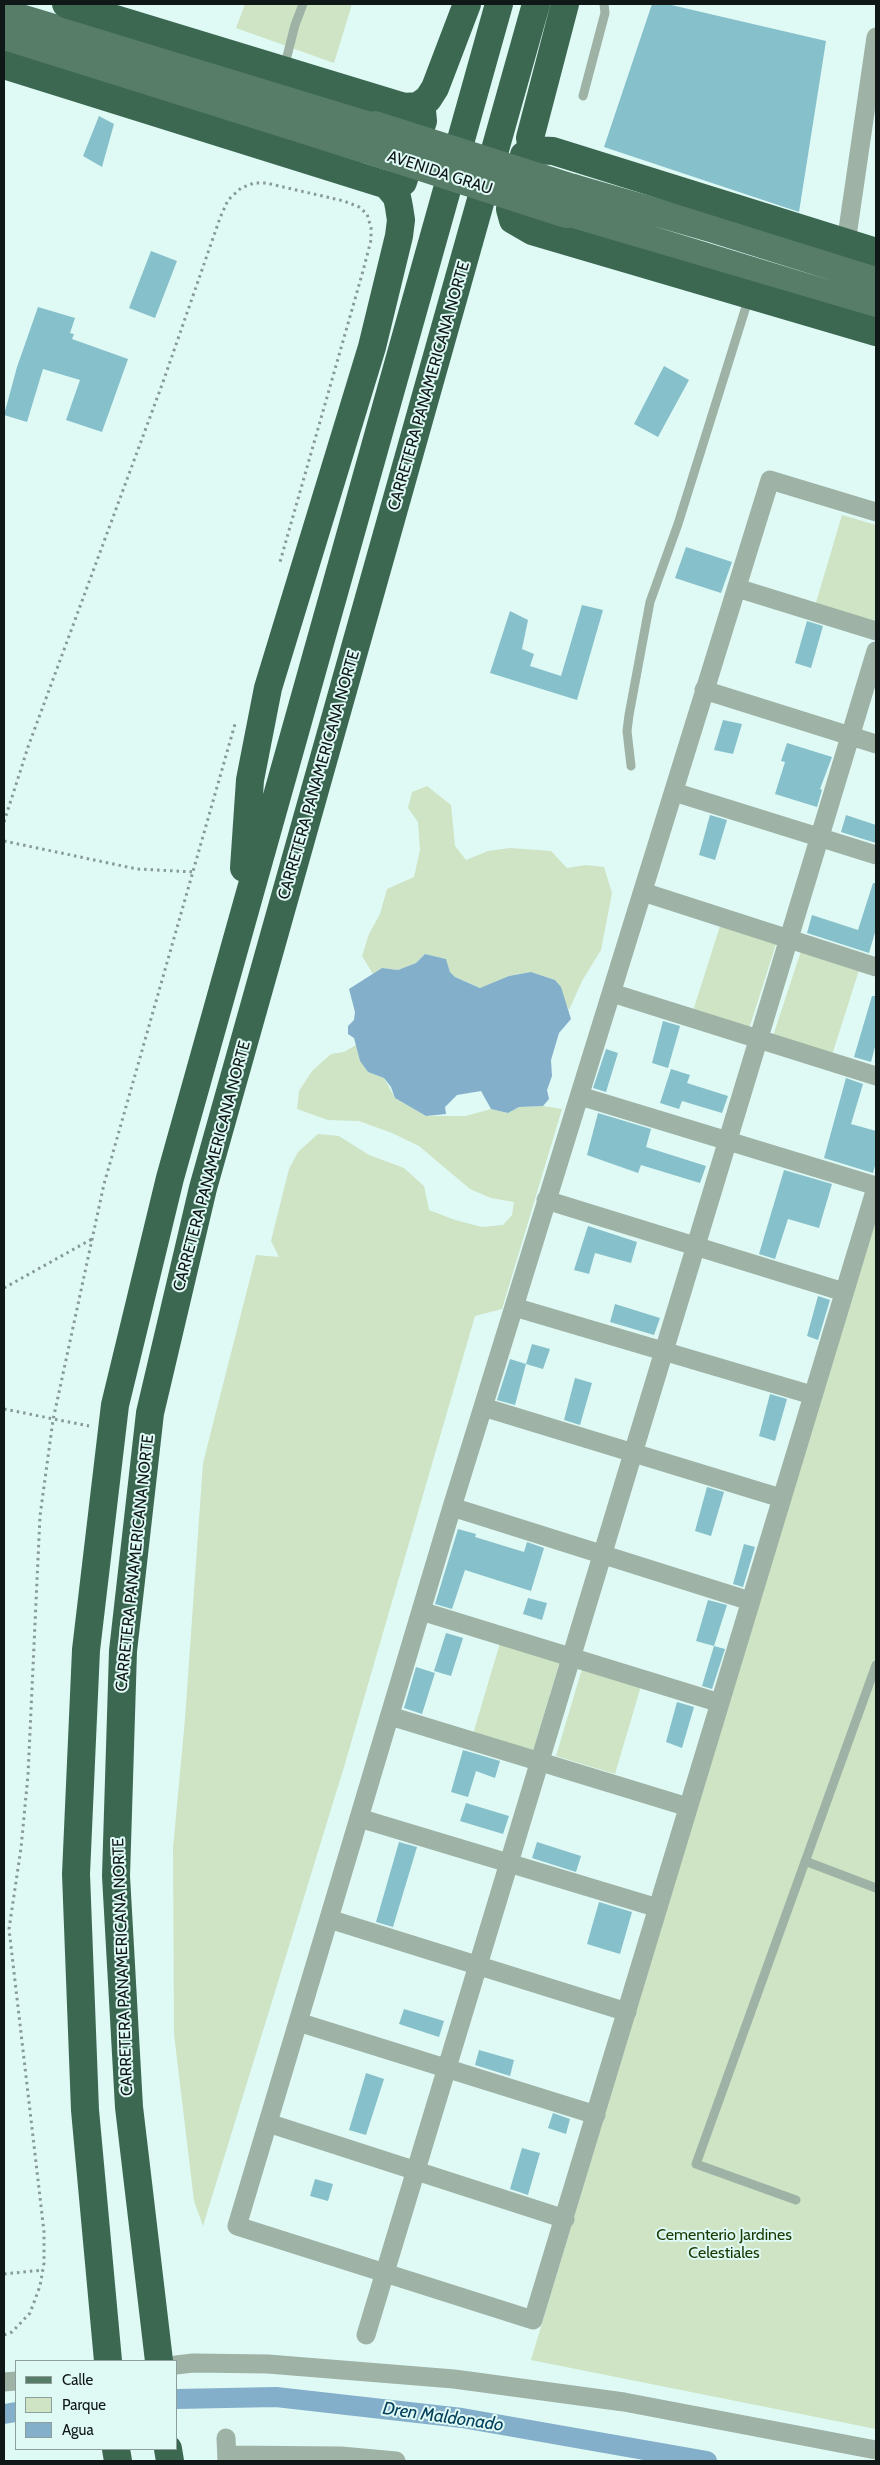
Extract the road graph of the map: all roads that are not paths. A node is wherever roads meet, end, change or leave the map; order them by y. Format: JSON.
{"nodes":[{"id":1,"x":66,"y":4,"type":"edge"},
{"id":2,"x":303,"y":4,"type":"edge"},
{"id":3,"x":467,"y":4,"type":"edge"},
{"id":4,"x":499,"y":4,"type":"edge"},
{"id":5,"x":536,"y":4,"type":"edge"},
{"id":6,"x":565,"y":4,"type":"edge"},
{"id":7,"x":604,"y":4,"type":"edge"},
{"id":8,"x":4,"y":13,"type":"edge"},
{"id":9,"x":876,"y":37,"type":"edge"},
{"id":10,"x":4,"y":38,"type":"edge"},
{"id":11,"x":875,"y":60,"type":"edge"},
{"id":12,"x":4,"y":65,"type":"edge"},
{"id":13,"x":284,"y":70,"type":"junction"},
{"id":14,"x":583,"y":96,"type":"dead end"},
{"id":15,"x":418,"y":106,"type":"junction"},
{"id":16,"x":370,"y":137,"type":"junction"},
{"id":17,"x":532,"y":150,"type":"junction"},
{"id":18,"x":387,"y":184,"type":"junction"},
{"id":19,"x":846,"y":242,"type":"junction"},
{"id":20,"x":876,"y":252,"type":"edge"},
{"id":21,"x":876,"y":280,"type":"edge"},
{"id":22,"x":750,"y":295,"type":"junction"},
{"id":23,"x":876,"y":309,"type":"edge"},
{"id":24,"x":876,"y":332,"type":"edge"},
{"id":25,"x":876,"y":512,"type":"edge"},
{"id":26,"x":737,"y":588,"type":"junction"},
{"id":27,"x":876,"y":631,"type":"edge"},
{"id":28,"x":876,"y":651,"type":"edge"},
{"id":29,"x":704,"y":690,"type":"junction"},
{"id":30,"x":850,"y":736,"type":"junction"},
{"id":31,"x":876,"y":744,"type":"edge"},
{"id":32,"x":631,"y":766,"type":"dead end"},
{"id":33,"x":674,"y":792,"type":"junction"},
{"id":34,"x":820,"y":838,"type":"junction"},
{"id":35,"x":876,"y":856,"type":"edge"},
{"id":36,"x":643,"y":892,"type":"junction"},
{"id":37,"x":238,"y":932,"type":"junction"},
{"id":38,"x":789,"y":939,"type":"junction"},
{"id":39,"x":876,"y":968,"type":"edge"},
{"id":40,"x":612,"y":993,"type":"junction"},
{"id":41,"x":758,"y":1039,"type":"junction"},
{"id":42,"x":876,"y":1076,"type":"edge"},
{"id":43,"x":580,"y":1096,"type":"junction"},
{"id":44,"x":728,"y":1141,"type":"junction"},
{"id":45,"x":876,"y":1187,"type":"edge"},
{"id":46,"x":546,"y":1200,"type":"junction"},
{"id":47,"x":696,"y":1246,"type":"junction"},
{"id":48,"x":844,"y":1292,"type":"junction"},
{"id":49,"x":514,"y":1307,"type":"junction"},
{"id":50,"x":664,"y":1352,"type":"junction"},
{"id":51,"x":812,"y":1395,"type":"junction"},
{"id":52,"x":483,"y":1407,"type":"junction"},
{"id":53,"x":633,"y":1452,"type":"junction"},
{"id":54,"x":782,"y":1498,"type":"junction"},
{"id":55,"x":452,"y":1507,"type":"junction"},
{"id":56,"x":602,"y":1555,"type":"junction"},
{"id":57,"x":750,"y":1601,"type":"junction"},
{"id":58,"x":421,"y":1611,"type":"junction"},
{"id":59,"x":571,"y":1657,"type":"junction"},
{"id":60,"x":876,"y":1665,"type":"edge"},
{"id":61,"x":720,"y":1703,"type":"junction"},
{"id":62,"x":390,"y":1716,"type":"junction"},
{"id":63,"x":540,"y":1762,"type":"junction"},
{"id":64,"x":688,"y":1808,"type":"junction"},
{"id":65,"x":359,"y":1818,"type":"junction"},
{"id":66,"x":805,"y":1861,"type":"junction"},
{"id":67,"x":509,"y":1863,"type":"junction"},
{"id":68,"x":876,"y":1888,"type":"edge"},
{"id":69,"x":658,"y":1908,"type":"junction"},
{"id":70,"x":329,"y":1919,"type":"junction"},
{"id":71,"x":478,"y":1966,"type":"junction"},
{"id":72,"x":627,"y":2012,"type":"junction"},
{"id":73,"x":298,"y":2022,"type":"junction"},
{"id":74,"x":447,"y":2068,"type":"junction"},
{"id":75,"x":596,"y":2115,"type":"junction"},
{"id":76,"x":268,"y":2123,"type":"junction"},
{"id":77,"x":416,"y":2170,"type":"junction"},
{"id":78,"x":796,"y":2200,"type":"dead end"},
{"id":79,"x":565,"y":2218,"type":"junction"},
{"id":80,"x":385,"y":2273,"type":"junction"},
{"id":81,"x":366,"y":2335,"type":"dead end"},
{"id":82,"x":107,"y":2351,"type":"edge"},
{"id":83,"x":159,"y":2360,"type":"edge"},
{"id":84,"x":178,"y":2364,"type":"edge"},
{"id":85,"x":876,"y":2450,"type":"edge"},
{"id":86,"x":227,"y":2451,"type":"edge"},
{"id":87,"x":396,"y":2461,"type":"edge"}],
"edges":[{"from":1,"to":13,"type":"highway"},
{"from":2,"to":13,"type":"lane"},
{"from":3,"to":15,"type":"highway"},
{"from":4,"to":37,"type":"highway"},
{"from":5,"to":83,"type":"highway","name":"CARRETERA PANAMERICANA NORTE"},
{"from":6,"to":17,"type":"highway"},
{"from":7,"to":14,"type":"lane"},
{"from":8,"to":16,"type":"main road","name":"AVENIDA GRAU"},
{"from":9,"to":11,"type":"street"},
{"from":10,"to":16,"type":"main road","name":"AVENIDA GRAU"},
{"from":11,"to":19,"type":"street"},
{"from":12,"to":18,"type":"highway"},
{"from":13,"to":15,"type":"highway"},
{"from":15,"to":18,"type":"highway"},
{"from":16,"to":21,"type":"main road","name":"AVENIDA GRAU","bridge":true},
{"from":16,"to":23,"type":"main road","name":"AVENIDA GRAU","bridge":true},
{"from":17,"to":19,"type":"highway"},
{"from":17,"to":22,"type":"highway"},
{"from":18,"to":37,"type":"highway"},
{"from":19,"to":20,"type":"highway"},
{"from":22,"to":24,"type":"highway"},
{"from":22,"to":32,"type":"lane"},
{"from":25,"to":26,"type":"street"},
{"from":26,"to":27,"type":"street"},
{"from":26,"to":29,"type":"street"},
{"from":28,"to":30,"type":"street"},
{"from":29,"to":30,"type":"street"},
{"from":29,"to":33,"type":"street"},
{"from":30,"to":31,"type":"street"},
{"from":30,"to":34,"type":"street"},
{"from":33,"to":34,"type":"street"},
{"from":33,"to":36,"type":"street"},
{"from":34,"to":35,"type":"street"},
{"from":34,"to":38,"type":"street"},
{"from":36,"to":38,"type":"street"},
{"from":36,"to":40,"type":"street"},
{"from":37,"to":82,"type":"highway"},
{"from":38,"to":39,"type":"street"},
{"from":38,"to":41,"type":"street"},
{"from":40,"to":41,"type":"street"},
{"from":40,"to":43,"type":"street"},
{"from":41,"to":42,"type":"street"},
{"from":41,"to":44,"type":"street"},
{"from":43,"to":44,"type":"street"},
{"from":43,"to":46,"type":"street"},
{"from":44,"to":45,"type":"street"},
{"from":44,"to":47,"type":"street"},
{"from":45,"to":48,"type":"street"},
{"from":46,"to":47,"type":"street"},
{"from":46,"to":49,"type":"street"},
{"from":47,"to":48,"type":"street"},
{"from":47,"to":50,"type":"street"},
{"from":48,"to":51,"type":"street"},
{"from":49,"to":50,"type":"street"},
{"from":49,"to":52,"type":"street"},
{"from":50,"to":51,"type":"street"},
{"from":50,"to":53,"type":"street"},
{"from":51,"to":54,"type":"street"},
{"from":52,"to":53,"type":"street"},
{"from":52,"to":55,"type":"street"},
{"from":53,"to":54,"type":"street"},
{"from":53,"to":56,"type":"street"},
{"from":54,"to":57,"type":"street"},
{"from":55,"to":56,"type":"street"},
{"from":55,"to":58,"type":"street"},
{"from":56,"to":57,"type":"street"},
{"from":56,"to":59,"type":"street"},
{"from":57,"to":61,"type":"street"},
{"from":58,"to":59,"type":"street"},
{"from":58,"to":62,"type":"street"},
{"from":59,"to":61,"type":"street"},
{"from":59,"to":63,"type":"street"},
{"from":60,"to":66,"type":"lane"},
{"from":61,"to":64,"type":"street"},
{"from":62,"to":63,"type":"street"},
{"from":62,"to":65,"type":"street"},
{"from":63,"to":64,"type":"street"},
{"from":63,"to":67,"type":"street"},
{"from":64,"to":69,"type":"street"},
{"from":65,"to":67,"type":"street"},
{"from":65,"to":70,"type":"street"},
{"from":66,"to":68,"type":"lane"},
{"from":66,"to":78,"type":"lane"},
{"from":67,"to":69,"type":"street"},
{"from":67,"to":71,"type":"street"},
{"from":69,"to":72,"type":"street"},
{"from":70,"to":71,"type":"street"},
{"from":70,"to":73,"type":"street"},
{"from":71,"to":72,"type":"street"},
{"from":71,"to":74,"type":"street"},
{"from":72,"to":75,"type":"street"},
{"from":73,"to":74,"type":"street"},
{"from":73,"to":76,"type":"street"},
{"from":74,"to":75,"type":"street"},
{"from":74,"to":77,"type":"street"},
{"from":75,"to":79,"type":"street"},
{"from":76,"to":77,"type":"street"},
{"from":76,"to":80,"type":"street"},
{"from":77,"to":79,"type":"street"},
{"from":77,"to":80,"type":"street"},
{"from":79,"to":80,"type":"street"},
{"from":80,"to":81,"type":"street"},
{"from":84,"to":85,"type":"street"},
{"from":86,"to":87,"type":"street"}]}
